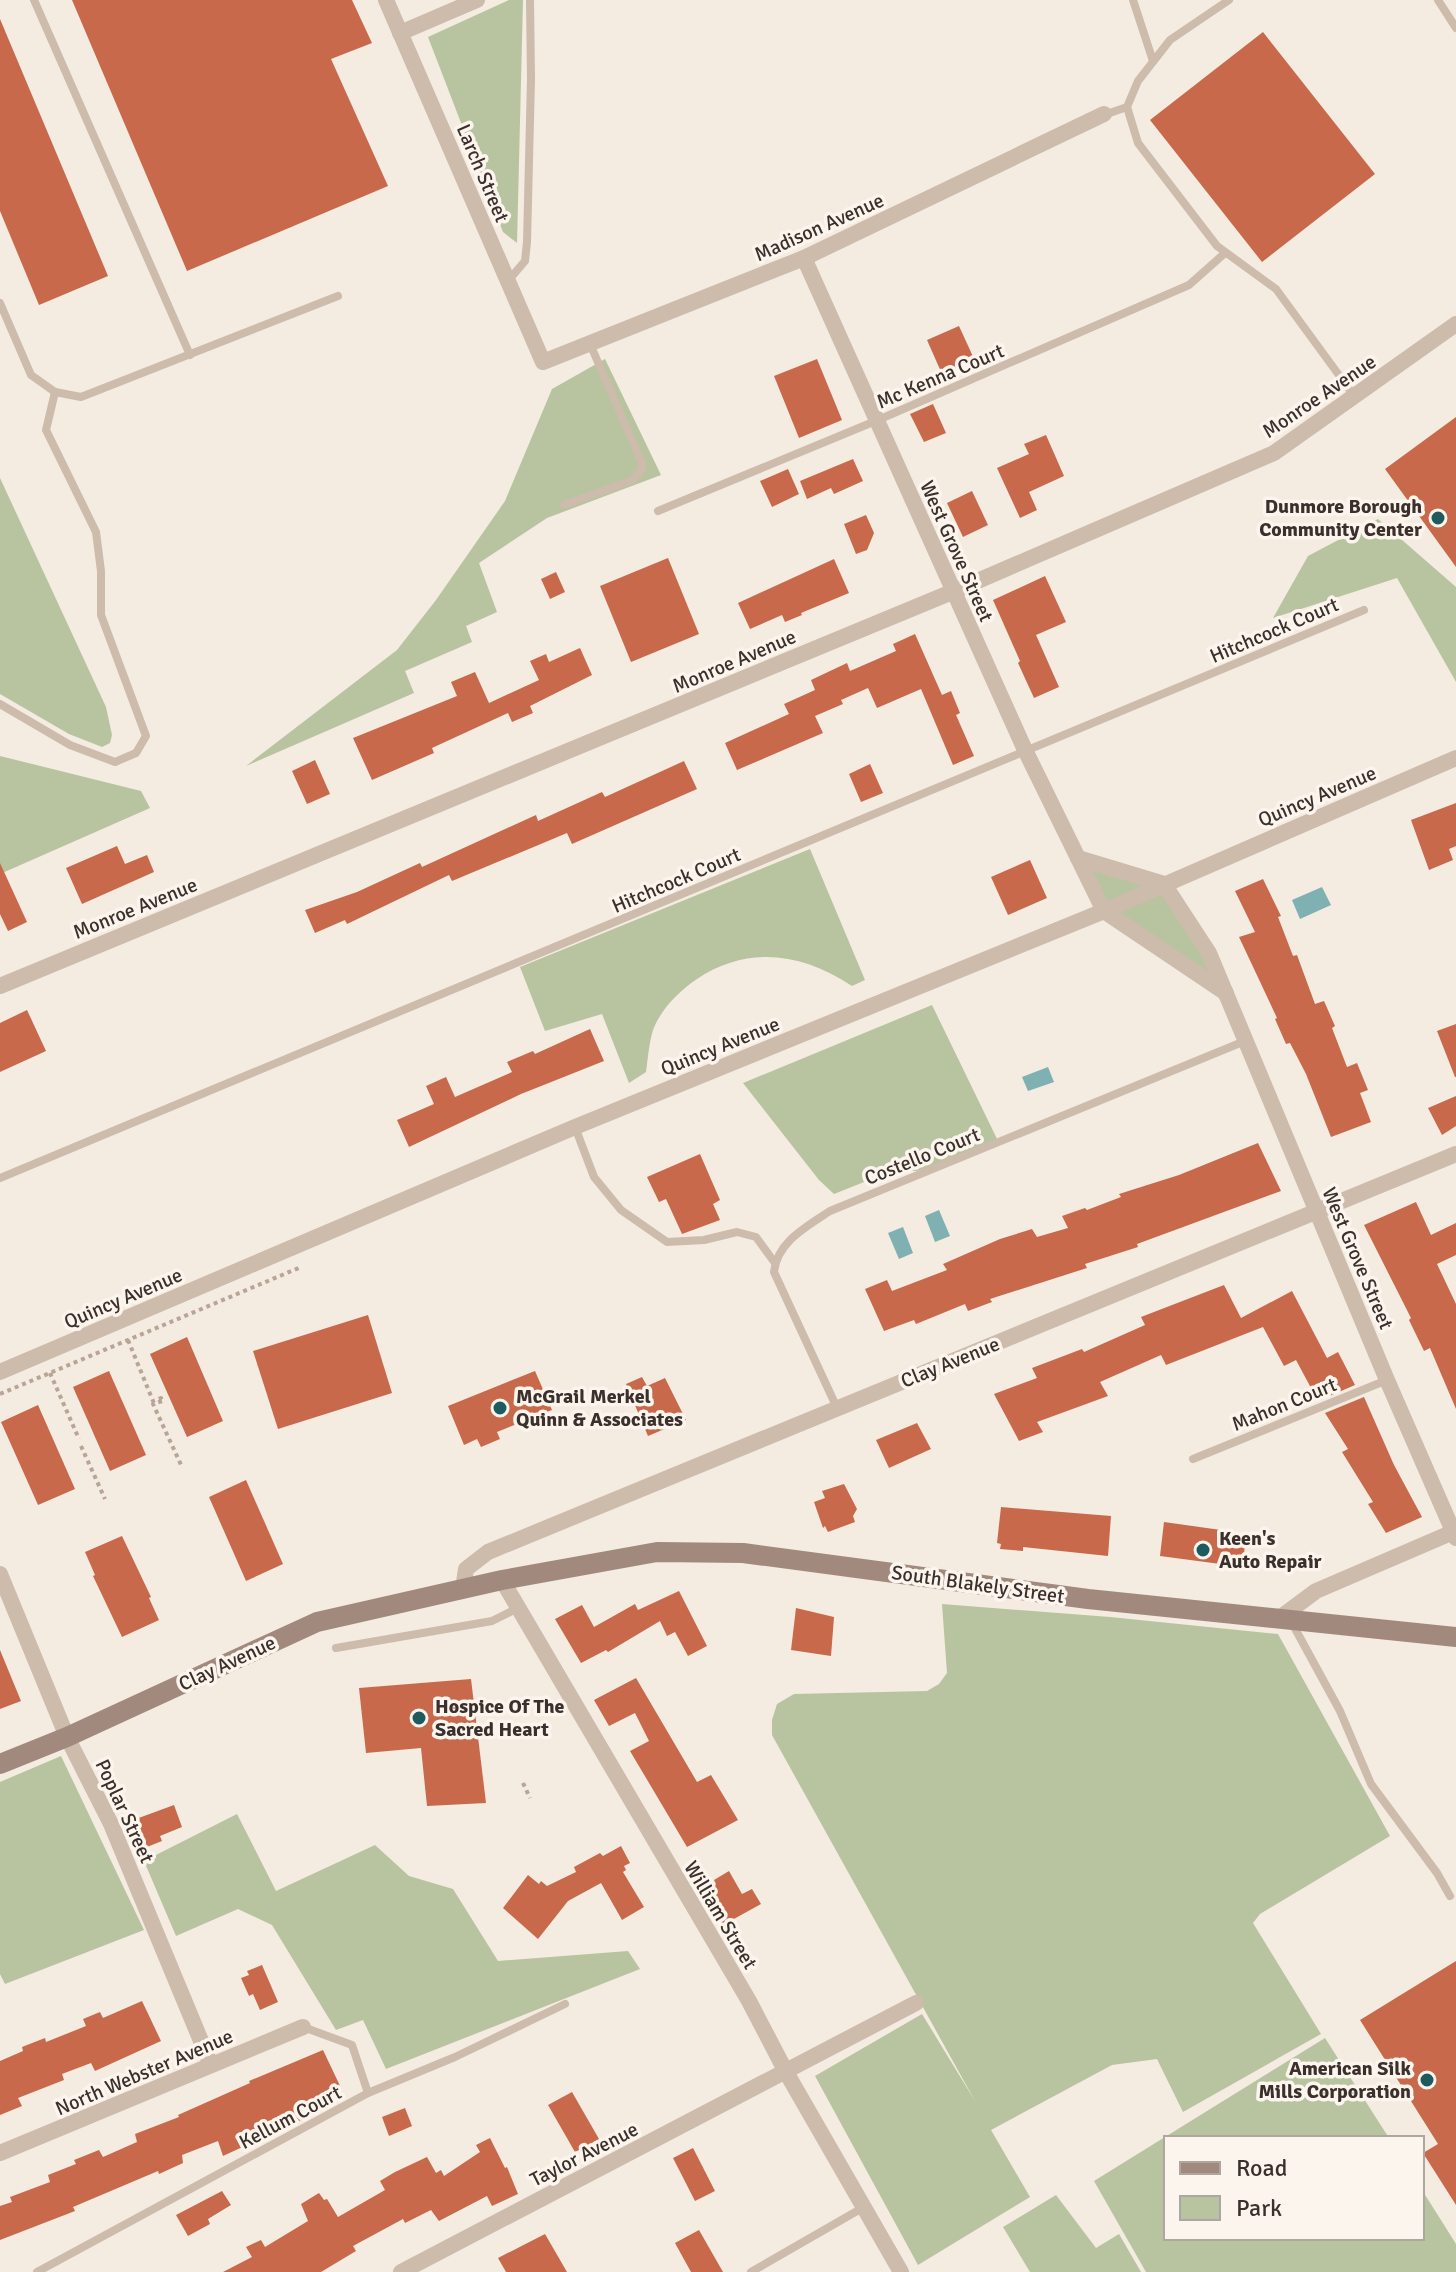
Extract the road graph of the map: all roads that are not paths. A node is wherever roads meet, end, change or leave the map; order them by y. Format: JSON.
{"nodes":[{"id":1,"x":34,"y":0,"type":"edge"},
{"id":2,"x":386,"y":0,"type":"edge"},
{"id":3,"x":477,"y":0,"type":"edge"},
{"id":4,"x":530,"y":0,"type":"edge"},
{"id":5,"x":1133,"y":0,"type":"edge"},
{"id":6,"x":1229,"y":0,"type":"edge"},
{"id":7,"x":1438,"y":0,"type":"edge"},
{"id":8,"x":1456,"y":28,"type":"edge"},
{"id":9,"x":400,"y":33,"type":"junction"},
{"id":10,"x":1153,"y":61,"type":"junction"},
{"id":11,"x":1127,"y":107,"type":"junction"},
{"id":12,"x":1102,"y":116,"type":"joint"},
{"id":13,"x":1225,"y":253,"type":"junction"},
{"id":14,"x":804,"y":258,"type":"junction"},
{"id":15,"x":508,"y":281,"type":"junction"},
{"id":16,"x":338,"y":296,"type":"dead end"},
{"id":17,"x":0,"y":303,"type":"edge"},
{"id":18,"x":1456,"y":324,"type":"edge"},
{"id":19,"x":590,"y":344,"type":"junction"},
{"id":20,"x":190,"y":355,"type":"junction"},
{"id":21,"x":543,"y":362,"type":"joint"},
{"id":22,"x":55,"y":392,"type":"junction"},
{"id":23,"x":1355,"y":397,"type":"junction"},
{"id":24,"x":878,"y":420,"type":"junction"},
{"id":25,"x":564,"y":505,"type":"dead end"},
{"id":26,"x":658,"y":511,"type":"dead end"},
{"id":27,"x":952,"y":592,"type":"junction"},
{"id":28,"x":1364,"y":610,"type":"dead end"},
{"id":29,"x":0,"y":704,"type":"edge"},
{"id":30,"x":1025,"y":750,"type":"junction"},
{"id":31,"x":1456,"y":758,"type":"edge"},
{"id":32,"x":1078,"y":858,"type":"junction"},
{"id":33,"x":1164,"y":884,"type":"junction"},
{"id":34,"x":1104,"y":911,"type":"junction"},
{"id":35,"x":0,"y":986,"type":"edge"},
{"id":36,"x":1226,"y":993,"type":"junction"},
{"id":37,"x":1246,"y":1041,"type":"junction"},
{"id":38,"x":575,"y":1127,"type":"junction"},
{"id":39,"x":1456,"y":1154,"type":"edge"},
{"id":40,"x":0,"y":1178,"type":"edge"},
{"id":41,"x":1316,"y":1210,"type":"junction"},
{"id":42,"x":775,"y":1264,"type":"junction"},
{"id":43,"x":0,"y":1372,"type":"edge"},
{"id":44,"x":1387,"y":1380,"type":"junction"},
{"id":45,"x":837,"y":1408,"type":"junction"},
{"id":46,"x":1193,"y":1459,"type":"dead end"},
{"id":47,"x":1454,"y":1535,"type":"edge"},
{"id":48,"x":0,"y":1574,"type":"edge"},
{"id":49,"x":502,"y":1580,"type":"junction"},
{"id":50,"x":463,"y":1589,"type":"junction"},
{"id":51,"x":518,"y":1608,"type":"junction"},
{"id":52,"x":1284,"y":1621,"type":"junction"},
{"id":53,"x":1456,"y":1637,"type":"edge"},
{"id":54,"x":336,"y":1648,"type":"dead end"},
{"id":55,"x":67,"y":1737,"type":"junction"},
{"id":56,"x":0,"y":1764,"type":"edge"},
{"id":57,"x":1450,"y":1896,"type":"dead end"},
{"id":58,"x":916,"y":2003,"type":"dead end"},
{"id":59,"x":565,"y":2004,"type":"dead end"},
{"id":60,"x":303,"y":2027,"type":"joint"},
{"id":61,"x":211,"y":2065,"type":"junction"},
{"id":62,"x":786,"y":2072,"type":"junction"},
{"id":63,"x":368,"y":2093,"type":"junction"},
{"id":64,"x":0,"y":2153,"type":"edge"},
{"id":65,"x":864,"y":2207,"type":"junction"},
{"id":66,"x":37,"y":2272,"type":"edge"},
{"id":67,"x":401,"y":2272,"type":"edge"},
{"id":68,"x":751,"y":2272,"type":"edge"},
{"id":69,"x":901,"y":2272,"type":"edge"}],
"edges":[{"from":1,"to":20,"type":"lane"},
{"from":2,"to":9,"type":"street","name":"Larch Street"},
{"from":3,"to":9,"type":"street"},
{"from":4,"to":15,"type":"lane"},
{"from":5,"to":10,"type":"lane"},
{"from":6,"to":10,"type":"lane"},
{"from":7,"to":8,"type":"lane"},
{"from":9,"to":15,"type":"street","name":"Larch Street"},
{"from":10,"to":11,"type":"lane"},
{"from":11,"to":12,"type":"lane"},
{"from":11,"to":13,"type":"lane"},
{"from":12,"to":14,"type":"street","name":"Madison Avenue"},
{"from":13,"to":23,"type":"lane"},
{"from":13,"to":24,"type":"lane","name":"Mc Kenna Court"},
{"from":14,"to":19,"type":"street","name":"Madison Avenue"},
{"from":14,"to":24,"type":"street","name":"West Grove Street"},
{"from":15,"to":21,"type":"street","name":"Larch Street"},
{"from":16,"to":20,"type":"lane"},
{"from":17,"to":22,"type":"lane"},
{"from":18,"to":23,"type":"street","name":"Monroe Avenue"},
{"from":19,"to":21,"type":"street","name":"Madison Avenue"},
{"from":19,"to":25,"type":"lane"},
{"from":20,"to":22,"type":"lane"},
{"from":22,"to":29,"type":"lane"},
{"from":23,"to":27,"type":"street","name":"Monroe Avenue"},
{"from":24,"to":26,"type":"lane","name":"Mc Kenna Court"},
{"from":24,"to":27,"type":"street","name":"West Grove Street"},
{"from":27,"to":30,"type":"street","name":"West Grove Street"},
{"from":27,"to":35,"type":"street","name":"Monroe Avenue"},
{"from":28,"to":30,"type":"lane","name":"Hitchcock Court"},
{"from":30,"to":32,"type":"street","name":"West Grove Street"},
{"from":30,"to":40,"type":"lane","name":"Hitchcock Court"},
{"from":31,"to":33,"type":"street","name":"Quincy Avenue"},
{"from":32,"to":33,"type":"street"},
{"from":32,"to":34,"type":"street","name":"West Grove Street"},
{"from":33,"to":34,"type":"street","name":"Quincy Avenue"},
{"from":33,"to":36,"type":"street","name":"West Grove Street"},
{"from":34,"to":36,"type":"street","name":"West Grove Street"},
{"from":34,"to":38,"type":"street","name":"Quincy Avenue"},
{"from":36,"to":37,"type":"street","name":"West Grove Street"},
{"from":37,"to":41,"type":"street","name":"West Grove Street"},
{"from":37,"to":42,"type":"lane","name":"Costello Court"},
{"from":38,"to":42,"type":"lane"},
{"from":38,"to":43,"type":"street","name":"Quincy Avenue"},
{"from":39,"to":41,"type":"street","name":"Clay Avenue"},
{"from":41,"to":44,"type":"street","name":"West Grove Street"},
{"from":41,"to":45,"type":"street","name":"Clay Avenue"},
{"from":42,"to":45,"type":"lane"},
{"from":44,"to":46,"type":"lane","name":"Mahon Court"},
{"from":44,"to":47,"type":"street","name":"West Grove Street"},
{"from":45,"to":50,"type":"street","name":"Clay Avenue"},
{"from":47,"to":52,"type":"street"},
{"from":48,"to":55,"type":"street","name":"Poplar Street"},
{"from":49,"to":50,"type":"main road","name":"Clay Avenue"},
{"from":49,"to":51,"type":"street","name":"William Street"},
{"from":49,"to":52,"type":"main road","name":"South Blakely Street"},
{"from":50,"to":55,"type":"main road","name":"Clay Avenue"},
{"from":51,"to":54,"type":"lane"},
{"from":51,"to":62,"type":"street","name":"William Street"},
{"from":52,"to":53,"type":"main road","name":"South Blakely Street"},
{"from":52,"to":57,"type":"lane"},
{"from":55,"to":56,"type":"main road","name":"Clay Avenue"},
{"from":55,"to":61,"type":"street","name":"Poplar Street"},
{"from":58,"to":62,"type":"street","name":"Taylor Avenue"},
{"from":59,"to":63,"type":"lane","name":"Kellum Court"},
{"from":60,"to":61,"type":"street","name":"North Webster Avenue"},
{"from":60,"to":63,"type":"lane"},
{"from":61,"to":64,"type":"street","name":"North Webster Avenue"},
{"from":62,"to":65,"type":"street","name":"William Street"},
{"from":62,"to":67,"type":"street","name":"Taylor Avenue"},
{"from":63,"to":66,"type":"lane","name":"Kellum Court"},
{"from":65,"to":68,"type":"lane"},
{"from":65,"to":69,"type":"street","name":"William Street"}]}
